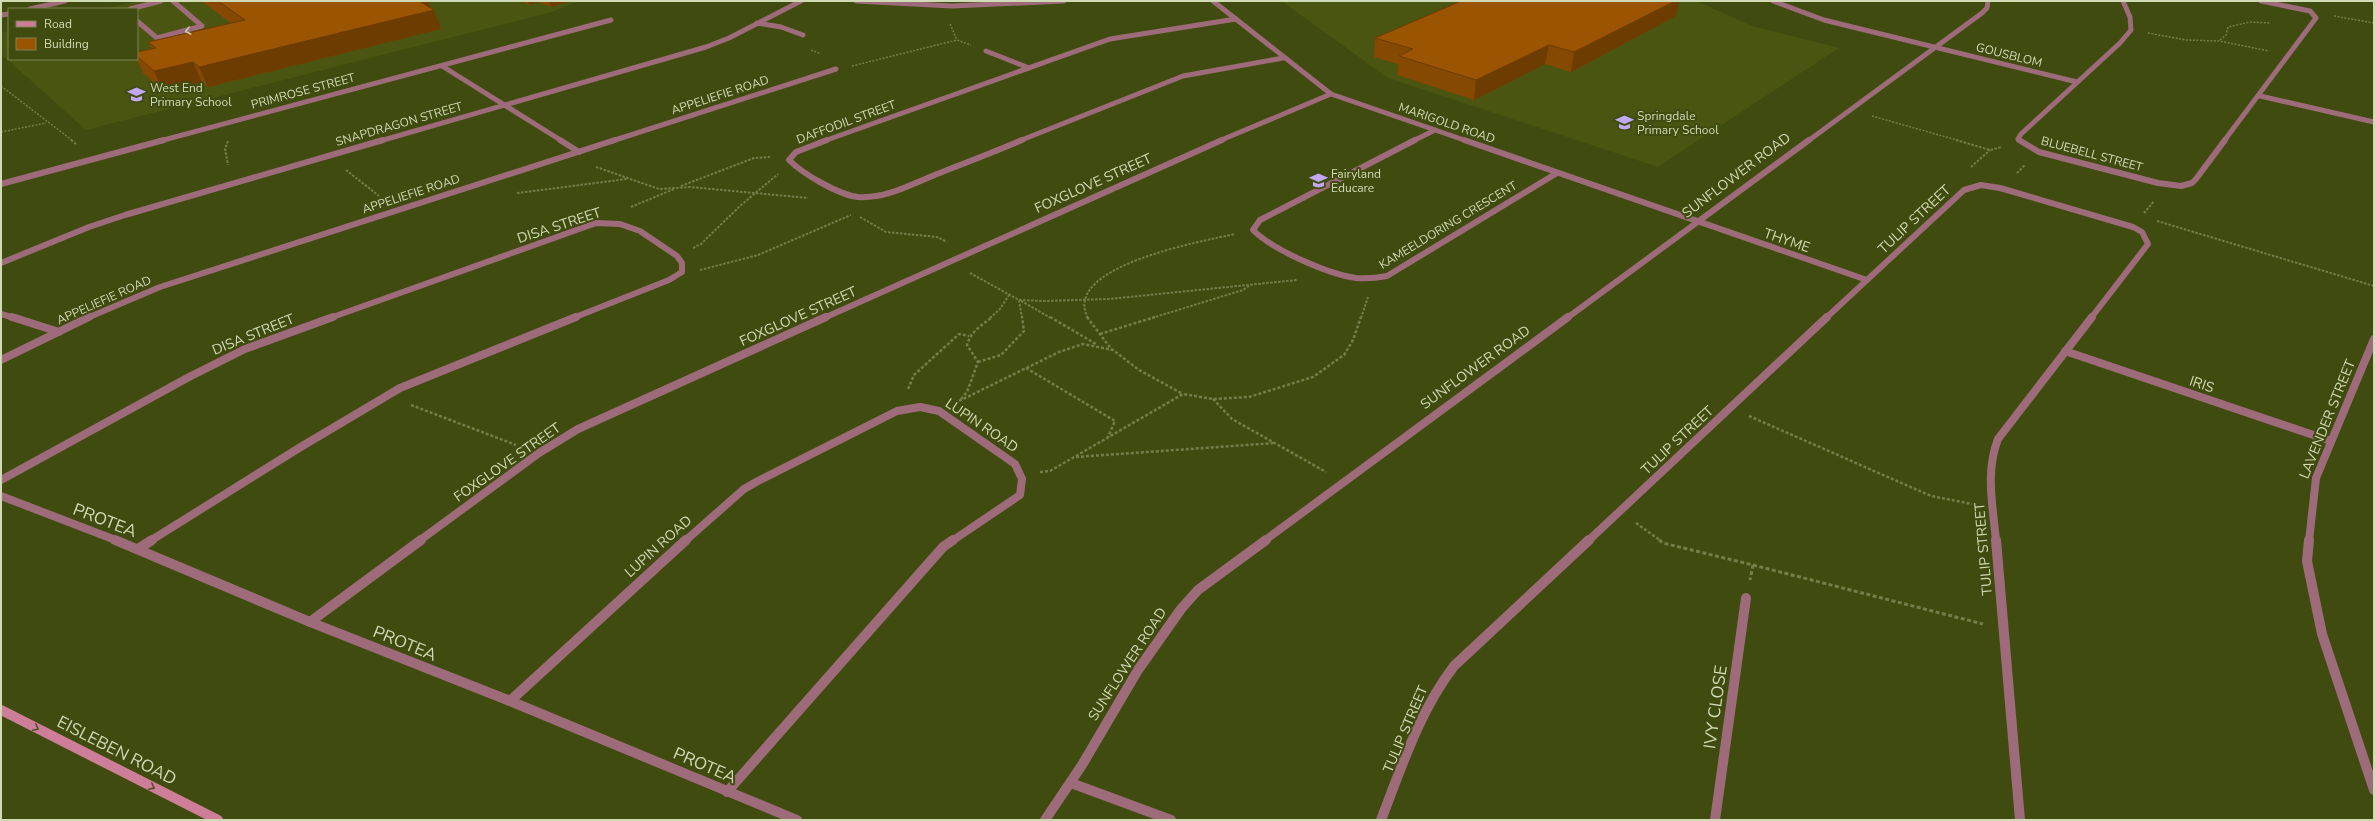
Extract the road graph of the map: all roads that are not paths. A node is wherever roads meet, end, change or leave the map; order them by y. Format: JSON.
{"nodes":[{"id":1,"x":65,"y":1,"type":"edge"},
{"id":2,"x":161,"y":1,"type":"edge"},
{"id":3,"x":173,"y":1,"type":"edge"},
{"id":4,"x":801,"y":1,"type":"edge"},
{"id":5,"x":856,"y":1,"type":"edge"},
{"id":6,"x":1064,"y":1,"type":"edge"},
{"id":7,"x":1213,"y":1,"type":"edge"},
{"id":8,"x":1773,"y":1,"type":"edge"},
{"id":9,"x":1988,"y":1,"type":"edge"},
{"id":10,"x":2123,"y":1,"type":"edge"},
{"id":11,"x":2261,"y":1,"type":"edge"},
{"id":12,"x":34,"y":8,"type":"edge"},
{"id":13,"x":134,"y":8,"type":"edge"},
{"id":14,"x":1236,"y":19,"type":"junction"},
{"id":15,"x":611,"y":20,"type":"dead end"},
{"id":16,"x":138,"y":22,"type":"edge"},
{"id":17,"x":757,"y":23,"type":"junction"},
{"id":18,"x":802,"y":35,"type":"road end"},
{"id":19,"x":1936,"y":47,"type":"junction"},
{"id":20,"x":986,"y":52,"type":"road end"},
{"id":21,"x":1283,"y":58,"type":"junction"},
{"id":22,"x":442,"y":66,"type":"junction"},
{"id":23,"x":1029,"y":68,"type":"junction"},
{"id":24,"x":836,"y":70,"type":"road end"},
{"id":25,"x":2077,"y":82,"type":"junction"},
{"id":26,"x":1331,"y":94,"type":"junction"},
{"id":27,"x":2260,"y":96,"type":"junction"},
{"id":28,"x":507,"y":105,"type":"junction"},
{"id":29,"x":2374,"y":122,"type":"edge"},
{"id":30,"x":1435,"y":130,"type":"junction"},
{"id":31,"x":579,"y":152,"type":"junction"},
{"id":32,"x":1557,"y":173,"type":"junction"},
{"id":33,"x":1,"y":184,"type":"edge"},
{"id":34,"x":1699,"y":222,"type":"junction"},
{"id":35,"x":1,"y":263,"type":"edge"},
{"id":36,"x":1867,"y":280,"type":"junction"},
{"id":37,"x":1,"y":314,"type":"edge"},
{"id":38,"x":59,"y":332,"type":"junction"},
{"id":39,"x":2374,"y":339,"type":"edge"},
{"id":40,"x":2065,"y":351,"type":"junction"},
{"id":41,"x":1,"y":360,"type":"edge"},
{"id":42,"x":2331,"y":441,"type":"junction"},
{"id":43,"x":1,"y":480,"type":"edge"},
{"id":44,"x":1,"y":496,"type":"edge"},
{"id":45,"x":138,"y":549,"type":"junction"},
{"id":46,"x":1746,"y":598,"type":"road end"},
{"id":47,"x":310,"y":622,"type":"junction"},
{"id":48,"x":510,"y":701,"type":"junction"},
{"id":49,"x":1,"y":710,"type":"edge"},
{"id":50,"x":1071,"y":783,"type":"junction"},
{"id":51,"x":2374,"y":790,"type":"edge"},
{"id":52,"x":727,"y":792,"type":"junction"},
{"id":53,"x":218,"y":820,"type":"edge"},
{"id":54,"x":797,"y":820,"type":"edge"},
{"id":55,"x":1045,"y":820,"type":"edge"},
{"id":56,"x":1171,"y":820,"type":"edge"},
{"id":57,"x":1381,"y":820,"type":"edge"},
{"id":58,"x":1715,"y":820,"type":"edge"},
{"id":59,"x":2020,"y":820,"type":"edge"}],
"edges":[{"from":1,"to":12,"type":"street"},
{"from":2,"to":13,"type":"street"},
{"from":3,"to":16,"type":"street","one_way":true},
{"from":4,"to":17,"type":"street","name":"SNAPDRAGON STREET"},
{"from":5,"to":6,"type":"street"},
{"from":7,"to":14,"type":"street","name":"MARIGOLD ROAD"},
{"from":8,"to":19,"type":"street","name":"GOUSBLOM"},
{"from":9,"to":19,"type":"street","name":"SUNFLOWER ROAD"},
{"from":10,"to":25,"type":"street","name":"BLUEBELL STREET"},
{"from":11,"to":27,"type":"street","name":"BLUEBELL STREET"},
{"from":14,"to":21,"type":"street","name":"MARIGOLD ROAD"},
{"from":14,"to":23,"type":"street","name":"DAFFODIL STREET"},
{"from":15,"to":22,"type":"street","name":"PRIMROSE STREET"},
{"from":17,"to":18,"type":"street"},
{"from":17,"to":28,"type":"street","name":"SNAPDRAGON STREET"},
{"from":19,"to":25,"type":"street","name":"GOUSBLOM"},
{"from":19,"to":34,"type":"street","name":"SUNFLOWER ROAD"},
{"from":20,"to":23,"type":"street"},
{"from":21,"to":23,"type":"street","name":"DAFFODIL STREET"},
{"from":21,"to":26,"type":"street","name":"MARIGOLD ROAD"},
{"from":22,"to":28,"type":"street"},
{"from":22,"to":33,"type":"street","name":"PRIMROSE STREET"},
{"from":24,"to":31,"type":"street","name":"APPELIEFIE ROAD"},
{"from":25,"to":27,"type":"street","name":"BLUEBELL STREET"},
{"from":26,"to":30,"type":"street","name":"MARIGOLD ROAD"},
{"from":26,"to":47,"type":"street","name":"FOXGLOVE STREET"},
{"from":27,"to":29,"type":"street"},
{"from":28,"to":31,"type":"street"},
{"from":28,"to":35,"type":"street","name":"SNAPDRAGON STREET"},
{"from":30,"to":32,"type":"street","name":"MARIGOLD ROAD"},
{"from":30,"to":32,"type":"street","name":"KAMEELDORING CRESCENT"},
{"from":31,"to":38,"type":"street","name":"APPELIEFIE ROAD"},
{"from":32,"to":34,"type":"street","name":"MARIGOLD ROAD"},
{"from":34,"to":36,"type":"street","name":"THYME"},
{"from":34,"to":50,"type":"street","name":"SUNFLOWER ROAD"},
{"from":36,"to":40,"type":"street","name":"TULIP STREET"},
{"from":36,"to":57,"type":"street","name":"TULIP STREET"},
{"from":37,"to":38,"type":"street"},
{"from":38,"to":41,"type":"street","name":"APPELIEFIE ROAD"},
{"from":39,"to":42,"type":"street","name":"LAVENDER STREET"},
{"from":40,"to":42,"type":"street","name":"IRIS"},
{"from":40,"to":59,"type":"street","name":"TULIP STREET"},
{"from":42,"to":51,"type":"street","name":"LAVENDER STREET"},
{"from":43,"to":45,"type":"street","name":"DISA STREET"},
{"from":44,"to":45,"type":"street","name":"PROTEA"},
{"from":45,"to":47,"type":"street","name":"PROTEA"},
{"from":46,"to":58,"type":"street","name":"IVY CLOSE"},
{"from":47,"to":48,"type":"street","name":"PROTEA"},
{"from":48,"to":52,"type":"street","name":"PROTEA"},
{"from":48,"to":52,"type":"street","name":"LUPIN ROAD"},
{"from":49,"to":53,"type":"main road","name":"EISLEBEN ROAD","one_way":true},
{"from":50,"to":55,"type":"street","name":"SUNFLOWER ROAD"},
{"from":50,"to":56,"type":"street"},
{"from":52,"to":54,"type":"street","name":"PROTEA"}]}
